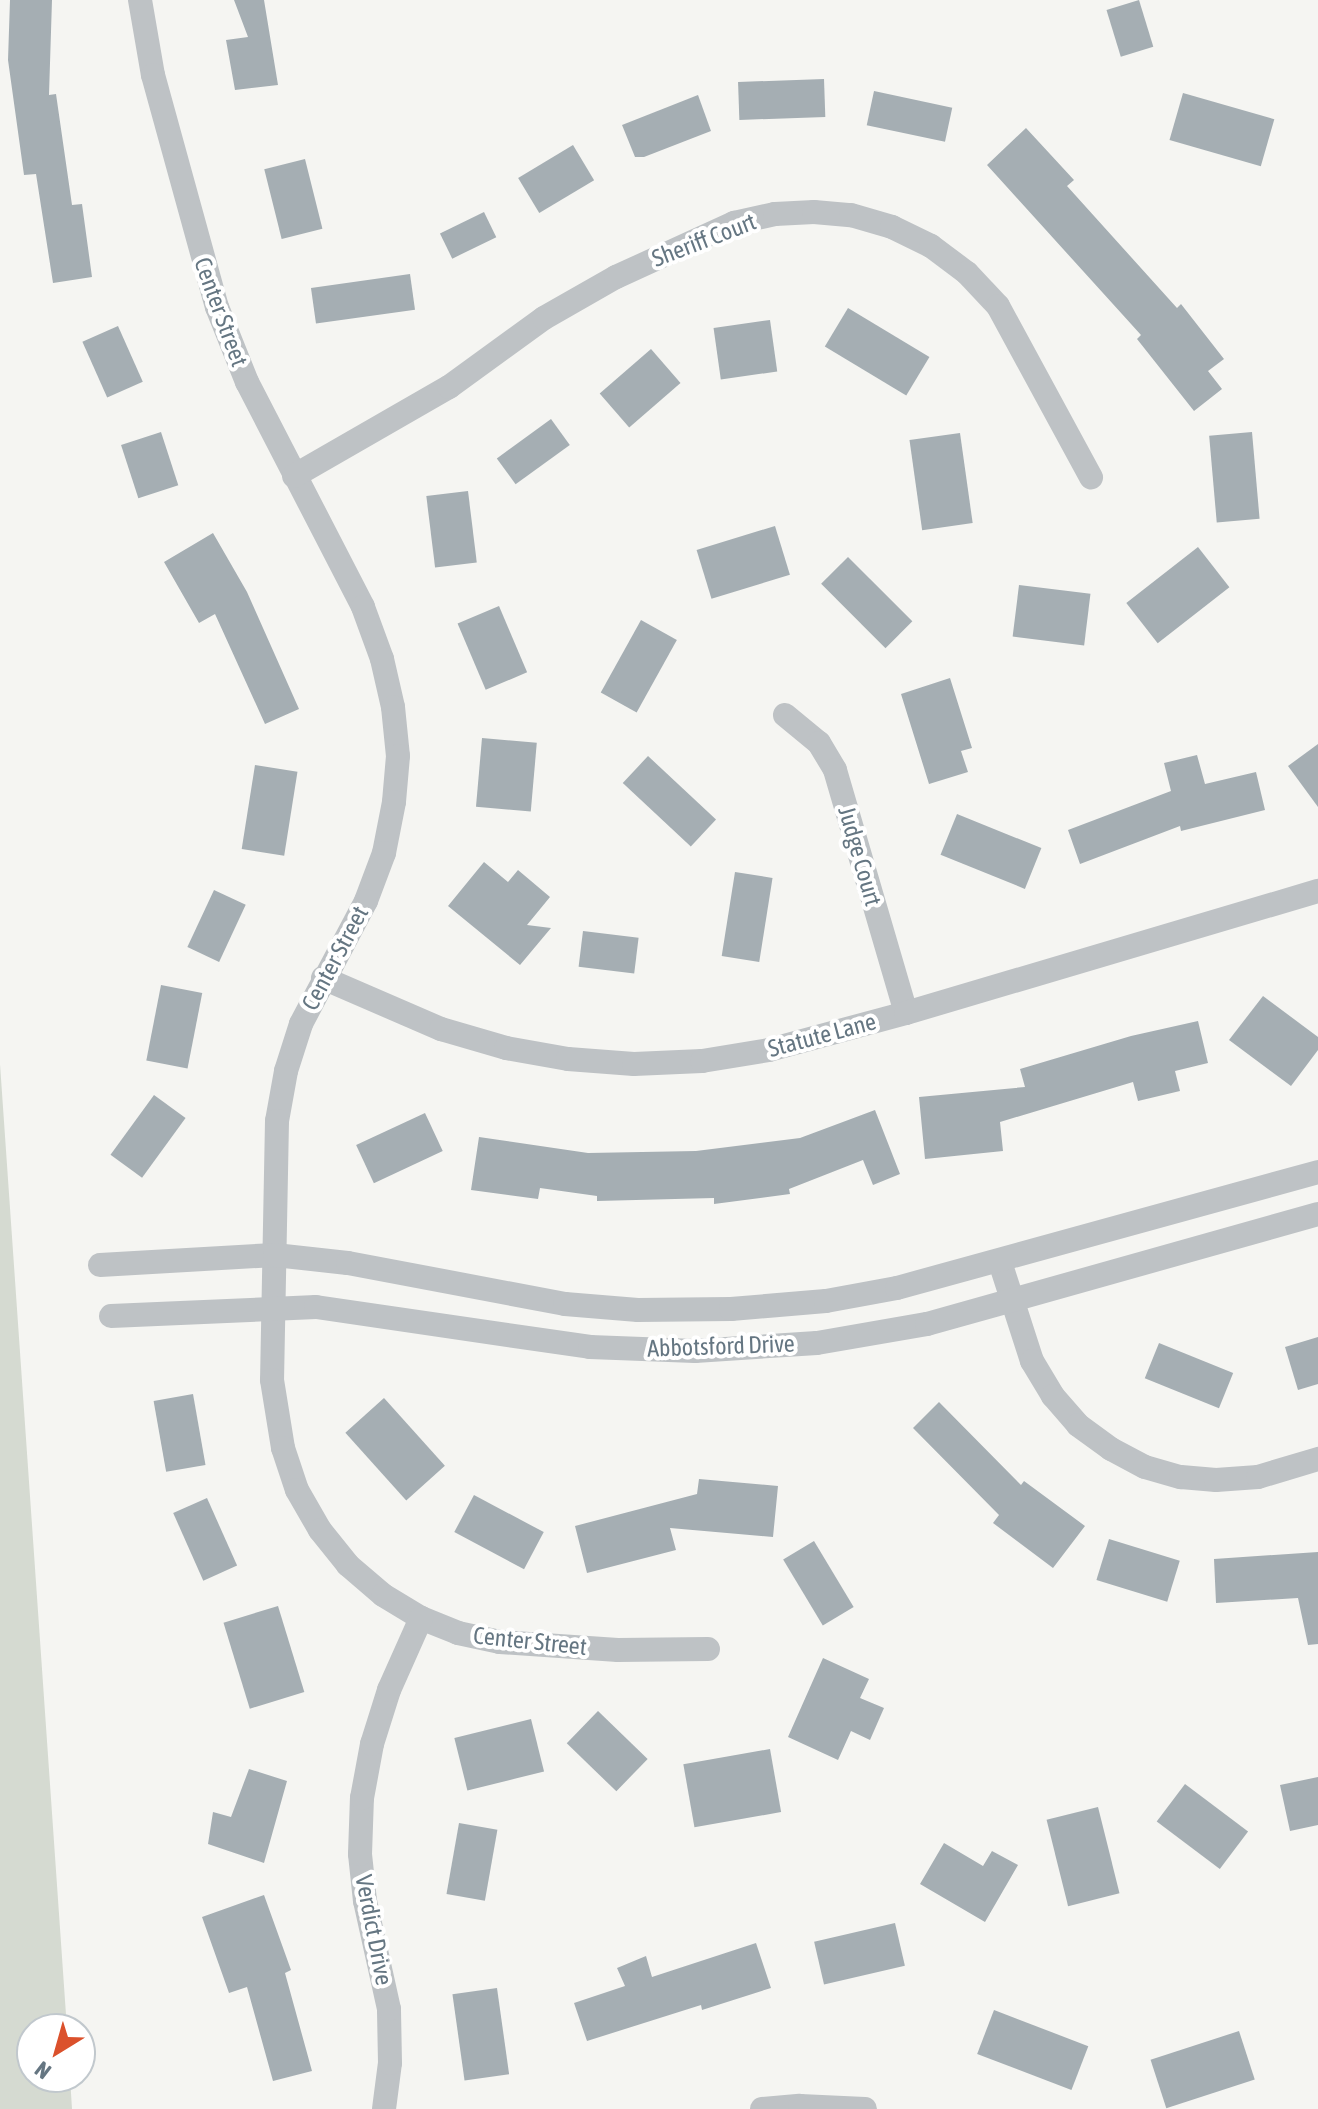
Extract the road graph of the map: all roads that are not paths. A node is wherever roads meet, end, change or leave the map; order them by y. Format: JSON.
{"nodes":[{"id":1,"x":140,"y":0,"type":"edge"},
{"id":2,"x":294,"y":476,"type":"junction"},
{"id":3,"x":1091,"y":477,"type":"dead end"},
{"id":4,"x":785,"y":715,"type":"dead end"},
{"id":5,"x":1318,"y":891,"type":"edge"},
{"id":6,"x":323,"y":978,"type":"junction"},
{"id":7,"x":906,"y":1013,"type":"junction"},
{"id":8,"x":1318,"y":1172,"type":"edge"},
{"id":9,"x":1318,"y":1214,"type":"edge"},
{"id":10,"x":275,"y":1255,"type":"junction"},
{"id":11,"x":1000,"y":1262,"type":"junction"},
{"id":12,"x":100,"y":1265,"type":"dead end"},
{"id":13,"x":1012,"y":1300,"type":"junction"},
{"id":14,"x":274,"y":1307,"type":"junction"},
{"id":15,"x":111,"y":1316,"type":"dead end"},
{"id":16,"x":1318,"y":1459,"type":"edge"},
{"id":17,"x":421,"y":1618,"type":"junction"},
{"id":18,"x":708,"y":1649,"type":"dead end"},
{"id":19,"x":384,"y":2109,"type":"edge"},
{"id":20,"x":762,"y":2109,"type":"edge"},
{"id":21,"x":865,"y":2109,"type":"edge"}],
"edges":[{"from":1,"to":2,"type":"street","name":"Center Street"},
{"from":2,"to":3,"type":"street","name":"Sheriff Court"},
{"from":2,"to":6,"type":"street","name":"Center Street"},
{"from":4,"to":7,"type":"street","name":"Judge Court"},
{"from":5,"to":7,"type":"street","name":"Statute Lane"},
{"from":6,"to":7,"type":"street","name":"Statute Lane"},
{"from":6,"to":10,"type":"street","name":"Center Street"},
{"from":8,"to":11,"type":"street","name":"Abbotsford Drive"},
{"from":9,"to":13,"type":"street","name":"Abbotsford Drive"},
{"from":10,"to":11,"type":"street","name":"Abbotsford Drive"},
{"from":10,"to":12,"type":"street","name":"Abbotsford Drive"},
{"from":10,"to":14,"type":"street","name":"Center Street"},
{"from":11,"to":13,"type":"street"},
{"from":13,"to":14,"type":"street","name":"Abbotsford Drive"},
{"from":13,"to":16,"type":"street"},
{"from":14,"to":15,"type":"street","name":"Abbotsford Drive"},
{"from":14,"to":17,"type":"street","name":"Center Street"},
{"from":17,"to":18,"type":"street","name":"Center Street"},
{"from":17,"to":19,"type":"street","name":"Verdict Drive"},
{"from":20,"to":21,"type":"street"}]}
